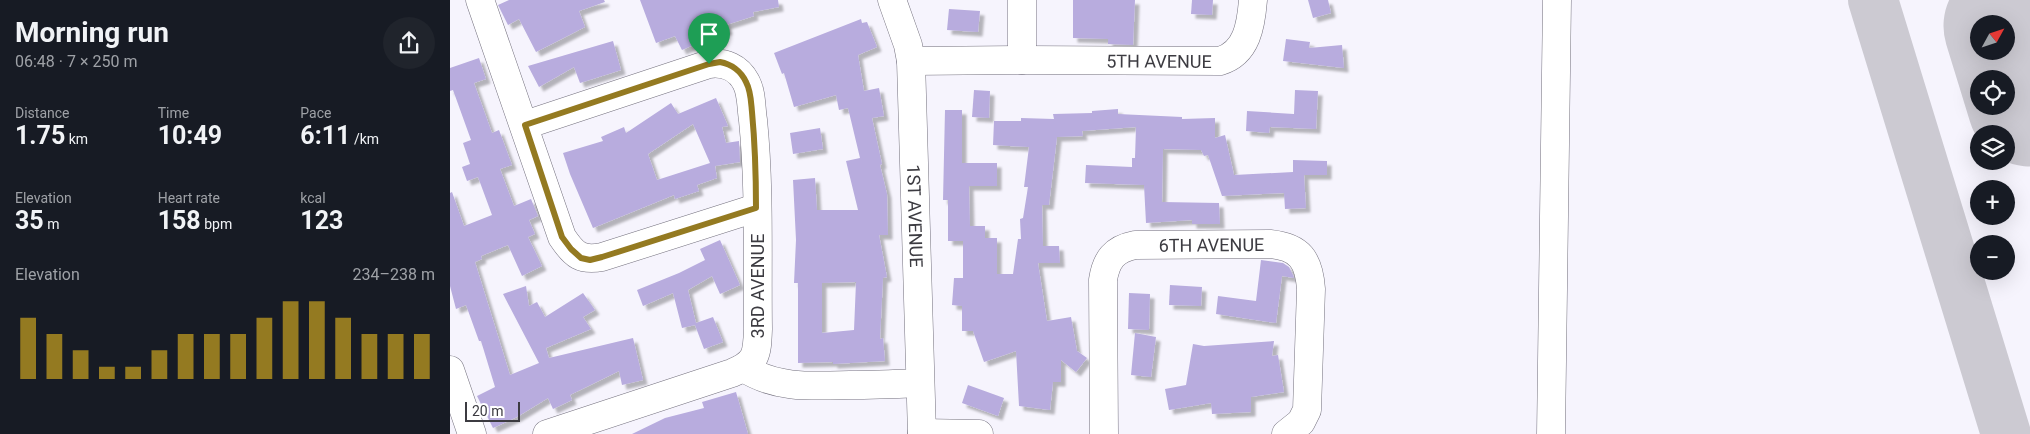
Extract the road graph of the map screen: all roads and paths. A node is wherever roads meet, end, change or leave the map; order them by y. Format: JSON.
{"nodes":[{"id":1,"x":480,"y":0,"type":"edge"},
{"id":2,"x":892,"y":0,"type":"edge"},
{"id":3,"x":1022,"y":0,"type":"edge"},
{"id":4,"x":1253,"y":0,"type":"edge"},
{"id":5,"x":1557,"y":0,"type":"edge"},
{"id":6,"x":1022,"y":60,"type":"junction"},
{"id":7,"x":911,"y":62,"type":"junction"},
{"id":8,"x":525,"y":125,"type":"junction"},
{"id":9,"x":756,"y":208,"type":"junction"},
{"id":10,"x":744,"y":368,"type":"junction"},
{"id":11,"x":450,"y":370,"type":"edge"},
{"id":12,"x":920,"y":383,"type":"junction"},
{"id":13,"x":922,"y":433,"type":"edge"},
{"id":14,"x":472,"y":434,"type":"edge"},
{"id":15,"x":547,"y":434,"type":"edge"},
{"id":16,"x":980,"y":434,"type":"edge"},
{"id":17,"x":1104,"y":434,"type":"edge"},
{"id":18,"x":1286,"y":434,"type":"edge"},
{"id":19,"x":1551,"y":434,"type":"edge"}],
"edges":[{"from":1,"to":8,"type":"main road"},
{"from":2,"to":7,"type":"main road","name":"1ST AVENUE"},
{"from":3,"to":6,"type":"main road"},
{"from":4,"to":6,"type":"main road","name":"5TH AVENUE"},
{"from":5,"to":19,"type":"main road"},
{"from":6,"to":7,"type":"main road","name":"5TH AVENUE"},
{"from":7,"to":12,"type":"main road","name":"1ST AVENUE"},
{"from":8,"to":9,"type":"main road"},
{"from":8,"to":9,"type":"main road","name":"3RD AVENUE"},
{"from":9,"to":10,"type":"main road","name":"3RD AVENUE"},
{"from":10,"to":12,"type":"main road"},
{"from":10,"to":15,"type":"main road"},
{"from":11,"to":14,"type":"main road"},
{"from":12,"to":13,"type":"main road","name":"1ST AVENUE"},
{"from":13,"to":16,"type":"main road"},
{"from":17,"to":18,"type":"main road","name":"6TH AVENUE"}]}
